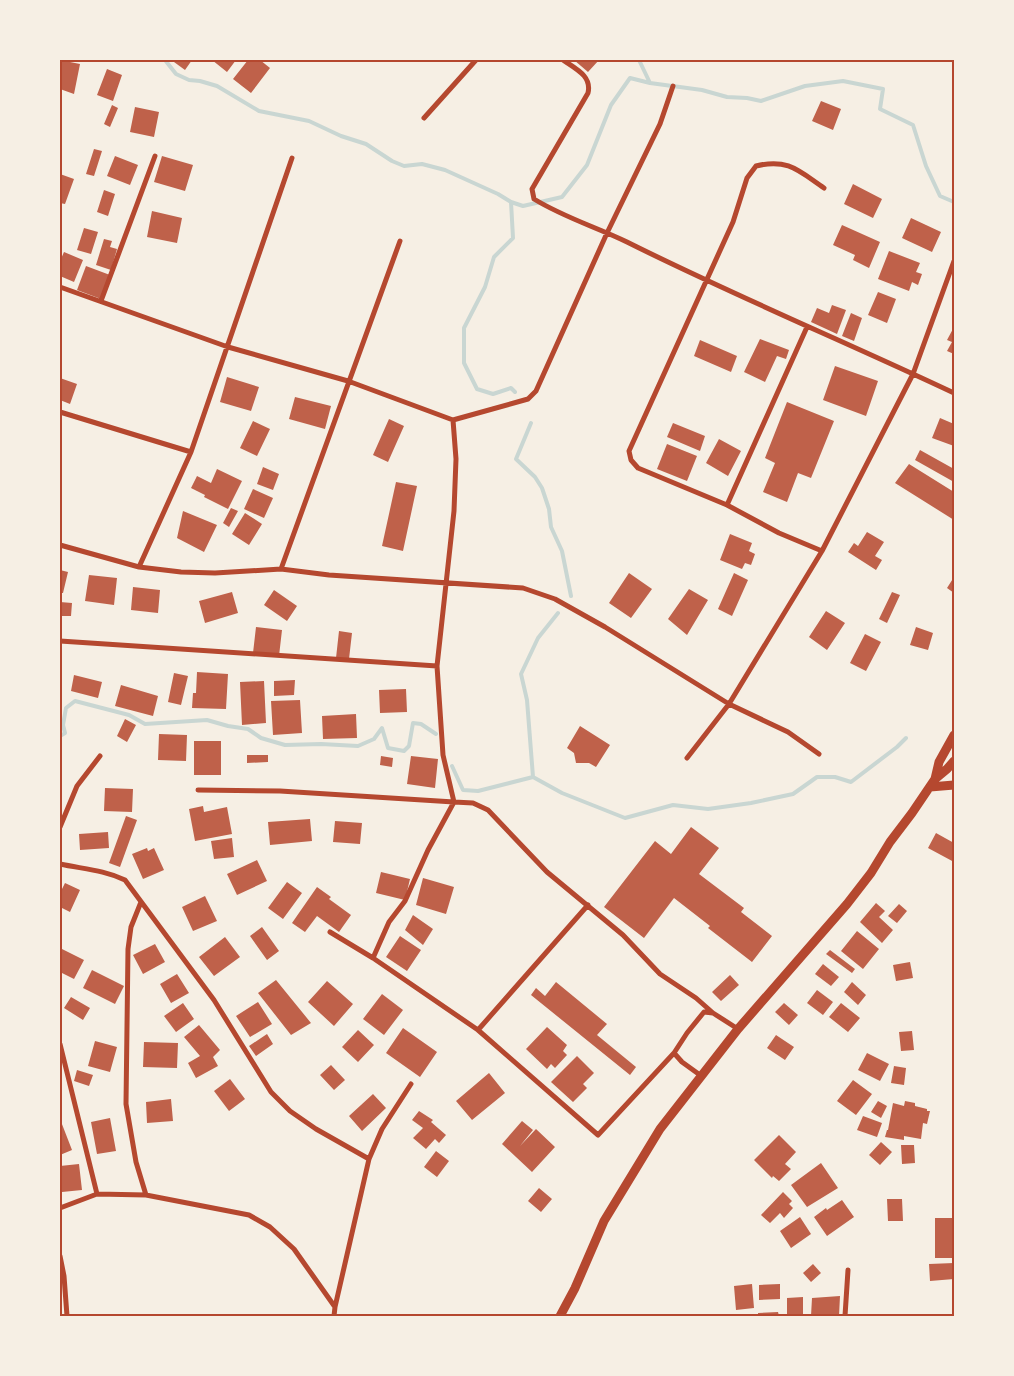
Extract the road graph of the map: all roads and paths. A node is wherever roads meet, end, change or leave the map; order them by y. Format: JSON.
{"nodes":[{"id":1,"x":476,"y":60,"type":"edge"},
{"id":2,"x":563,"y":60,"type":"edge"},
{"id":3,"x":673,"y":86,"type":"dead end"},
{"id":4,"x":424,"y":118,"type":"dead end"},
{"id":5,"x":155,"y":156,"type":"dead end"},
{"id":6,"x":292,"y":158,"type":"dead end"},
{"id":7,"x":824,"y":188,"type":"dead end"},
{"id":8,"x":607,"y":233,"type":"junction"},
{"id":9,"x":400,"y":240,"type":"dead end"},
{"id":10,"x":954,"y":261,"type":"edge"},
{"id":11,"x":706,"y":282,"type":"junction"},
{"id":12,"x":60,"y":287,"type":"edge"},
{"id":13,"x":101,"y":301,"type":"junction"},
{"id":14,"x":807,"y":327,"type":"junction"},
{"id":15,"x":228,"y":347,"type":"junction"},
{"id":16,"x":913,"y":374,"type":"junction"},
{"id":17,"x":348,"y":381,"type":"junction"},
{"id":18,"x":954,"y":394,"type":"edge"},
{"id":19,"x":60,"y":412,"type":"edge"},
{"id":20,"x":453,"y":420,"type":"junction"},
{"id":21,"x":191,"y":452,"type":"junction"},
{"id":22,"x":727,"y":505,"type":"junction"},
{"id":23,"x":60,"y":544,"type":"edge"},
{"id":24,"x":822,"y":552,"type":"junction"},
{"id":25,"x":139,"y":567,"type":"junction"},
{"id":26,"x":281,"y":569,"type":"junction"},
{"id":27,"x":445,"y":582,"type":"junction"},
{"id":28,"x":60,"y":641,"type":"edge"},
{"id":29,"x":437,"y":666,"type":"junction"},
{"id":30,"x":729,"y":704,"type":"junction"},
{"id":31,"x":954,"y":735,"type":"edge"},
{"id":32,"x":820,"y":754,"type":"dead end"},
{"id":33,"x":100,"y":756,"type":"dead end"},
{"id":34,"x":687,"y":758,"type":"dead end"},
{"id":35,"x":954,"y":761,"type":"edge"},
{"id":36,"x":935,"y":778,"type":"junction"},
{"id":37,"x":954,"y":785,"type":"edge"},
{"id":38,"x":930,"y":787,"type":"junction"},
{"id":39,"x":198,"y":790,"type":"dead end"},
{"id":40,"x":454,"y":802,"type":"junction"},
{"id":41,"x":60,"y":827,"type":"edge"},
{"id":42,"x":60,"y":864,"type":"edge"},
{"id":43,"x":141,"y":902,"type":"junction"},
{"id":44,"x":588,"y":905,"type":"junction"},
{"id":45,"x":330,"y":932,"type":"dead end"},
{"id":46,"x":373,"y":958,"type":"junction"},
{"id":47,"x":713,"y":1013,"type":"junction"},
{"id":48,"x":738,"y":1029,"type":"junction"},
{"id":49,"x":478,"y":1030,"type":"junction"},
{"id":50,"x":60,"y":1044,"type":"edge"},
{"id":51,"x":674,"y":1053,"type":"junction"},
{"id":52,"x":700,"y":1075,"type":"junction"},
{"id":53,"x":411,"y":1084,"type":"dead end"},
{"id":54,"x":369,"y":1159,"type":"junction"},
{"id":55,"x":97,"y":1194,"type":"junction"},
{"id":56,"x":146,"y":1195,"type":"junction"},
{"id":57,"x":60,"y":1208,"type":"edge"},
{"id":58,"x":60,"y":1256,"type":"edge"},
{"id":59,"x":848,"y":1270,"type":"dead end"},
{"id":60,"x":335,"y":1307,"type":"junction"},
{"id":61,"x":67,"y":1316,"type":"edge"},
{"id":62,"x":334,"y":1316,"type":"edge"},
{"id":63,"x":560,"y":1316,"type":"edge"},
{"id":64,"x":845,"y":1316,"type":"edge"}],
"edges":[{"from":1,"to":4,"type":"street"},
{"from":2,"to":8,"type":"street"},
{"from":3,"to":8,"type":"street"},
{"from":5,"to":13,"type":"street"},
{"from":6,"to":15,"type":"street"},
{"from":7,"to":11,"type":"street"},
{"from":8,"to":11,"type":"street"},
{"from":8,"to":20,"type":"street"},
{"from":9,"to":17,"type":"street"},
{"from":10,"to":16,"type":"street"},
{"from":11,"to":14,"type":"street"},
{"from":11,"to":22,"type":"street"},
{"from":12,"to":13,"type":"street"},
{"from":13,"to":15,"type":"street"},
{"from":14,"to":16,"type":"street"},
{"from":14,"to":22,"type":"street"},
{"from":15,"to":17,"type":"street"},
{"from":15,"to":21,"type":"street"},
{"from":16,"to":18,"type":"street"},
{"from":16,"to":24,"type":"street"},
{"from":17,"to":20,"type":"street"},
{"from":17,"to":26,"type":"street"},
{"from":19,"to":21,"type":"street"},
{"from":20,"to":27,"type":"street"},
{"from":21,"to":25,"type":"street"},
{"from":22,"to":24,"type":"street"},
{"from":23,"to":25,"type":"street"},
{"from":24,"to":30,"type":"street"},
{"from":25,"to":26,"type":"street"},
{"from":26,"to":27,"type":"street"},
{"from":27,"to":29,"type":"street"},
{"from":27,"to":30,"type":"street"},
{"from":28,"to":29,"type":"street"},
{"from":29,"to":40,"type":"street"},
{"from":30,"to":32,"type":"street"},
{"from":30,"to":34,"type":"street"},
{"from":31,"to":36,"type":"highway"},
{"from":33,"to":41,"type":"street"},
{"from":35,"to":36,"type":"highway"},
{"from":36,"to":38,"type":"highway"},
{"from":37,"to":38,"type":"highway"},
{"from":38,"to":48,"type":"highway"},
{"from":39,"to":40,"type":"street"},
{"from":40,"to":44,"type":"street"},
{"from":40,"to":46,"type":"street"},
{"from":42,"to":43,"type":"street"},
{"from":43,"to":54,"type":"street"},
{"from":43,"to":56,"type":"street"},
{"from":44,"to":47,"type":"street"},
{"from":44,"to":49,"type":"street"},
{"from":45,"to":46,"type":"street"},
{"from":46,"to":49,"type":"street"},
{"from":47,"to":48,"type":"street"},
{"from":47,"to":51,"type":"street"},
{"from":48,"to":52,"type":"highway"},
{"from":49,"to":51,"type":"street"},
{"from":50,"to":55,"type":"street"},
{"from":51,"to":52,"type":"street"},
{"from":52,"to":63,"type":"highway"},
{"from":53,"to":54,"type":"street"},
{"from":54,"to":60,"type":"street"},
{"from":55,"to":56,"type":"street"},
{"from":55,"to":57,"type":"street"},
{"from":56,"to":60,"type":"street"},
{"from":58,"to":61,"type":"street"},
{"from":59,"to":64,"type":"street"},
{"from":60,"to":62,"type":"street"}]}
